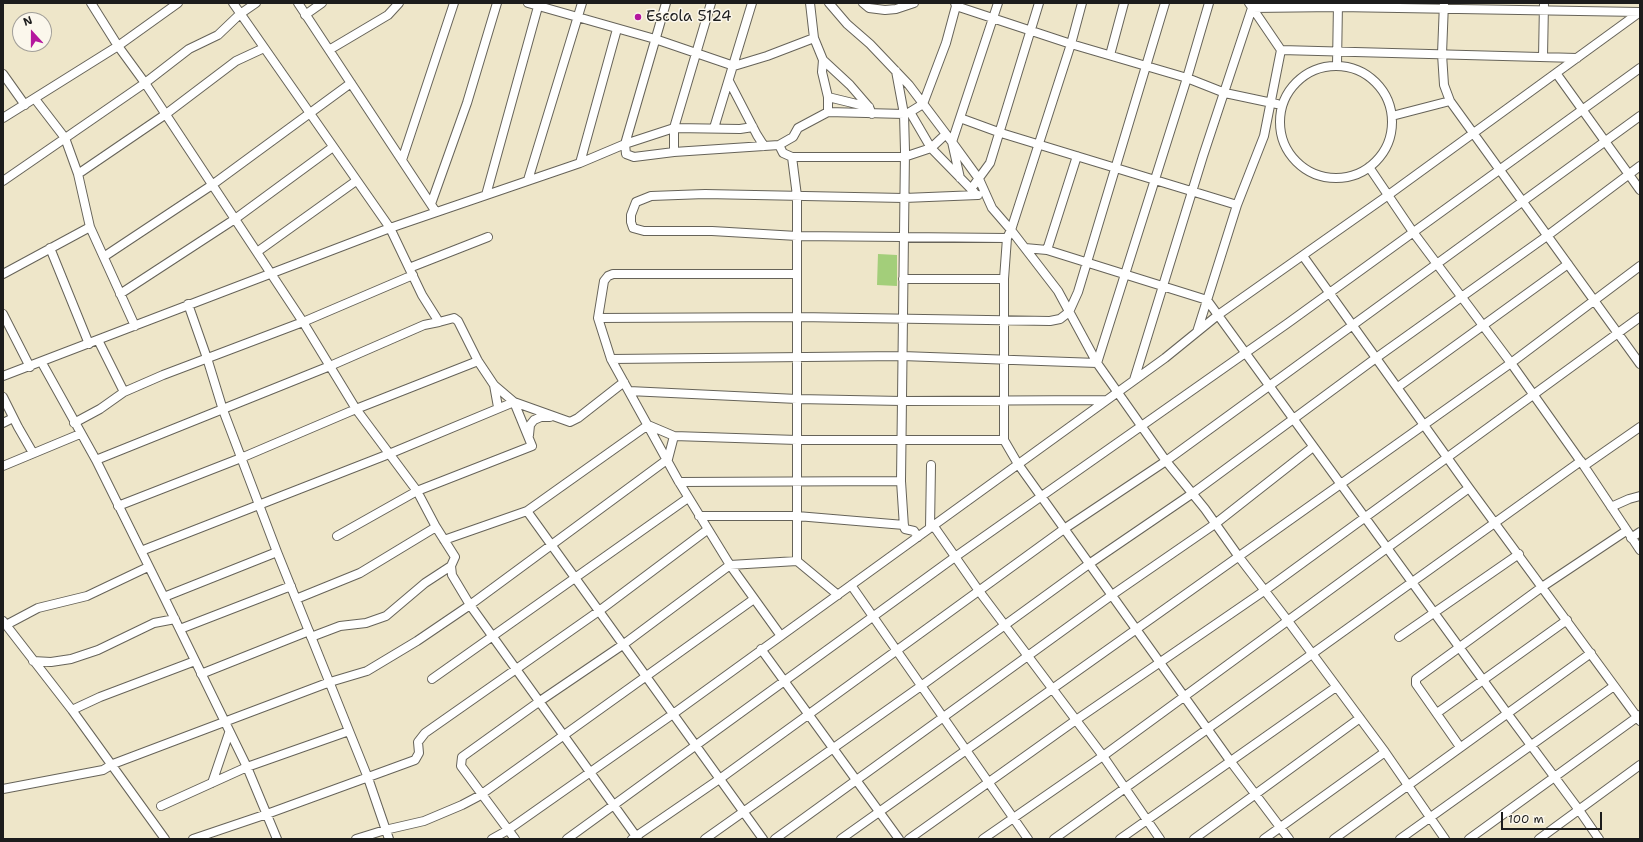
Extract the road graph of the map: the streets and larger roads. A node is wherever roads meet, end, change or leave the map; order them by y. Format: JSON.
{"nodes":[{"id":1,"x":91,"y":3,"type":"edge"},
{"id":2,"x":178,"y":3,"type":"edge"},
{"id":3,"x":233,"y":3,"type":"edge"},
{"id":4,"x":256,"y":3,"type":"edge"},
{"id":5,"x":298,"y":3,"type":"edge"},
{"id":6,"x":322,"y":3,"type":"edge"},
{"id":7,"x":399,"y":3,"type":"edge"},
{"id":8,"x":454,"y":3,"type":"edge"},
{"id":9,"x":497,"y":3,"type":"edge"},
{"id":10,"x":528,"y":3,"type":"edge"},
{"id":11,"x":582,"y":3,"type":"edge"},
{"id":12,"x":666,"y":3,"type":"edge"},
{"id":13,"x":711,"y":3,"type":"edge"},
{"id":14,"x":752,"y":3,"type":"edge"},
{"id":15,"x":810,"y":3,"type":"edge"},
{"id":16,"x":830,"y":3,"type":"edge"},
{"id":17,"x":863,"y":3,"type":"edge"},
{"id":18,"x":914,"y":3,"type":"edge"},
{"id":19,"x":998,"y":3,"type":"edge"},
{"id":20,"x":1039,"y":3,"type":"edge"},
{"id":21,"x":1082,"y":3,"type":"edge"},
{"id":22,"x":1124,"y":3,"type":"edge"},
{"id":23,"x":1165,"y":3,"type":"edge"},
{"id":24,"x":1209,"y":3,"type":"edge"},
{"id":25,"x":956,"y":4,"type":"edge"},
{"id":26,"x":539,"y":5,"type":"edge"},
{"id":27,"x":1338,"y":5,"type":"edge"},
{"id":28,"x":1250,"y":6,"type":"edge"},
{"id":29,"x":1444,"y":6,"type":"edge"},
{"id":30,"x":1544,"y":7,"type":"edge"},
{"id":31,"x":1640,"y":12,"type":"edge"},
{"id":32,"x":240,"y":14,"type":"junction"},
{"id":33,"x":305,"y":15,"type":"junction"},
{"id":34,"x":578,"y":17,"type":"junction"},
{"id":35,"x":993,"y":17,"type":"junction"},
{"id":36,"x":617,"y":29,"type":"junction"},
{"id":37,"x":1031,"y":31,"type":"junction"},
{"id":38,"x":814,"y":38,"type":"junction"},
{"id":39,"x":655,"y":39,"type":"junction"},
{"id":40,"x":1071,"y":44,"type":"junction"},
{"id":41,"x":118,"y":46,"type":"junction"},
{"id":42,"x":264,"y":48,"type":"junction"},
{"id":43,"x":329,"y":50,"type":"junction"},
{"id":44,"x":1281,"y":50,"type":"junction"},
{"id":45,"x":1337,"y":51,"type":"junction"},
{"id":46,"x":696,"y":53,"type":"junction"},
{"id":47,"x":1442,"y":54,"type":"junction"},
{"id":48,"x":1110,"y":55,"type":"junction"},
{"id":49,"x":1543,"y":57,"type":"junction"},
{"id":50,"x":1577,"y":58,"type":"junction"},
{"id":51,"x":823,"y":60,"type":"junction"},
{"id":52,"x":1337,"y":65,"type":"junction"},
{"id":53,"x":734,"y":66,"type":"junction"},
{"id":54,"x":1147,"y":66,"type":"junction"},
{"id":55,"x":1640,"y":68,"type":"edge"},
{"id":56,"x":896,"y":71,"type":"junction"},
{"id":57,"x":3,"y":74,"type":"edge"},
{"id":58,"x":1556,"y":74,"type":"junction"},
{"id":59,"x":1187,"y":78,"type":"junction"},
{"id":60,"x":729,"y":80,"type":"junction"},
{"id":61,"x":145,"y":83,"type":"junction"},
{"id":62,"x":351,"y":83,"type":"junction"},
{"id":63,"x":1225,"y":92,"type":"junction"},
{"id":64,"x":828,"y":97,"type":"junction"},
{"id":65,"x":35,"y":99,"type":"junction"},
{"id":66,"x":1450,"y":101,"type":"junction"},
{"id":67,"x":1272,"y":103,"type":"junction"},
{"id":68,"x":923,"y":104,"type":"junction"},
{"id":69,"x":25,"y":105,"type":"junction"},
{"id":70,"x":1282,"y":105,"type":"junction"},
{"id":71,"x":871,"y":110,"type":"junction"},
{"id":72,"x":1581,"y":110,"type":"junction"},
{"id":73,"x":828,"y":112,"type":"junction"},
{"id":74,"x":907,"y":113,"type":"junction"},
{"id":75,"x":166,"y":114,"type":"junction"},
{"id":76,"x":310,"y":114,"type":"junction"},
{"id":77,"x":1392,"y":116,"type":"junction"},
{"id":78,"x":1640,"y":116,"type":"edge"},
{"id":79,"x":3,"y":118,"type":"edge"},
{"id":80,"x":960,"y":118,"type":"junction"},
{"id":81,"x":753,"y":127,"type":"junction"},
{"id":82,"x":674,"y":128,"type":"junction"},
{"id":83,"x":714,"y":128,"type":"junction"},
{"id":84,"x":1001,"y":133,"type":"junction"},
{"id":85,"x":946,"y":134,"type":"junction"},
{"id":86,"x":1473,"y":134,"type":"junction"},
{"id":87,"x":65,"y":138,"type":"junction"},
{"id":88,"x":952,"y":142,"type":"junction"},
{"id":89,"x":1604,"y":142,"type":"junction"},
{"id":90,"x":625,"y":144,"type":"junction"},
{"id":91,"x":1039,"y":144,"type":"junction"},
{"id":92,"x":779,"y":145,"type":"junction"},
{"id":93,"x":764,"y":146,"type":"junction"},
{"id":94,"x":333,"y":147,"type":"junction"},
{"id":95,"x":931,"y":148,"type":"junction"},
{"id":96,"x":674,"y":152,"type":"junction"},
{"id":97,"x":1077,"y":156,"type":"junction"},
{"id":98,"x":792,"y":157,"type":"junction"},
{"id":99,"x":904,"y":157,"type":"junction"},
{"id":100,"x":402,"y":160,"type":"junction"},
{"id":101,"x":580,"y":163,"type":"junction"},
{"id":102,"x":1640,"y":166,"type":"edge"},
{"id":103,"x":1115,"y":167,"type":"junction"},
{"id":104,"x":1369,"y":167,"type":"junction"},
{"id":105,"x":1499,"y":169,"type":"junction"},
{"id":106,"x":78,"y":174,"type":"junction"},
{"id":107,"x":1629,"y":174,"type":"junction"},
{"id":108,"x":960,"y":178,"type":"junction"},
{"id":109,"x":1156,"y":179,"type":"junction"},
{"id":110,"x":528,"y":180,"type":"junction"},
{"id":111,"x":979,"y":180,"type":"junction"},
{"id":112,"x":3,"y":181,"type":"edge"},
{"id":113,"x":356,"y":181,"type":"junction"},
{"id":114,"x":212,"y":185,"type":"junction"},
{"id":115,"x":971,"y":189,"type":"junction"},
{"id":116,"x":1640,"y":190,"type":"edge"},
{"id":117,"x":1192,"y":191,"type":"junction"},
{"id":118,"x":486,"y":195,"type":"junction"},
{"id":119,"x":978,"y":195,"type":"junction"},
{"id":120,"x":798,"y":196,"type":"junction"},
{"id":121,"x":1388,"y":196,"type":"junction"},
{"id":122,"x":904,"y":198,"type":"junction"},
{"id":123,"x":1522,"y":201,"type":"junction"},
{"id":124,"x":431,"y":204,"type":"junction"},
{"id":125,"x":1237,"y":205,"type":"junction"},
{"id":126,"x":992,"y":208,"type":"junction"},
{"id":127,"x":436,"y":212,"type":"junction"},
{"id":128,"x":235,"y":219,"type":"junction"},
{"id":129,"x":90,"y":227,"type":"junction"},
{"id":130,"x":390,"y":228,"type":"junction"},
{"id":131,"x":1011,"y":230,"type":"junction"},
{"id":132,"x":1413,"y":232,"type":"junction"},
{"id":133,"x":798,"y":236,"type":"junction"},
{"id":134,"x":904,"y":236,"type":"junction"},
{"id":135,"x":1547,"y":236,"type":"junction"},
{"id":136,"x":488,"y":238,"type":"dead end"},
{"id":137,"x":1007,"y":238,"type":"junction"},
{"id":138,"x":50,"y":248,"type":"junction"},
{"id":139,"x":1025,"y":248,"type":"junction"},
{"id":140,"x":1047,"y":250,"type":"junction"},
{"id":141,"x":257,"y":252,"type":"junction"},
{"id":142,"x":105,"y":256,"type":"junction"},
{"id":143,"x":1303,"y":256,"type":"junction"},
{"id":144,"x":1088,"y":262,"type":"junction"},
{"id":145,"x":1436,"y":263,"type":"junction"},
{"id":146,"x":1568,"y":264,"type":"junction"},
{"id":147,"x":1640,"y":266,"type":"edge"},
{"id":148,"x":411,"y":272,"type":"junction"},
{"id":149,"x":271,"y":273,"type":"junction"},
{"id":150,"x":3,"y":274,"type":"edge"},
{"id":151,"x":796,"y":274,"type":"junction"},
{"id":152,"x":1126,"y":274,"type":"junction"},
{"id":153,"x":903,"y":279,"type":"junction"},
{"id":154,"x":1004,"y":279,"type":"junction"},
{"id":155,"x":1164,"y":286,"type":"junction"},
{"id":156,"x":1328,"y":293,"type":"junction"},
{"id":157,"x":120,"y":294,"type":"junction"},
{"id":158,"x":1461,"y":298,"type":"junction"},
{"id":159,"x":1207,"y":300,"type":"junction"},
{"id":160,"x":1595,"y":300,"type":"junction"},
{"id":161,"x":188,"y":304,"type":"junction"},
{"id":162,"x":1069,"y":312,"type":"junction"},
{"id":163,"x":3,"y":314,"type":"edge"},
{"id":164,"x":1218,"y":315,"type":"junction"},
{"id":165,"x":798,"y":317,"type":"junction"},
{"id":166,"x":1640,"y":317,"type":"edge"},
{"id":167,"x":598,"y":318,"type":"junction"},
{"id":168,"x":903,"y":318,"type":"junction"},
{"id":169,"x":1004,"y":320,"type":"junction"},
{"id":170,"x":304,"y":322,"type":"junction"},
{"id":171,"x":439,"y":322,"type":"junction"},
{"id":172,"x":1352,"y":325,"type":"junction"},
{"id":173,"x":135,"y":326,"type":"junction"},
{"id":174,"x":1482,"y":326,"type":"junction"},
{"id":175,"x":1197,"y":332,"type":"junction"},
{"id":176,"x":1618,"y":332,"type":"junction"},
{"id":177,"x":98,"y":340,"type":"junction"},
{"id":178,"x":89,"y":344,"type":"junction"},
{"id":179,"x":1244,"y":353,"type":"junction"},
{"id":180,"x":798,"y":356,"type":"junction"},
{"id":181,"x":902,"y":356,"type":"junction"},
{"id":182,"x":207,"y":358,"type":"junction"},
{"id":183,"x":1376,"y":358,"type":"junction"},
{"id":184,"x":611,"y":359,"type":"junction"},
{"id":185,"x":1004,"y":359,"type":"junction"},
{"id":186,"x":478,"y":361,"type":"junction"},
{"id":187,"x":42,"y":363,"type":"junction"},
{"id":188,"x":1097,"y":363,"type":"junction"},
{"id":189,"x":1511,"y":363,"type":"junction"},
{"id":190,"x":1640,"y":364,"type":"edge"},
{"id":191,"x":330,"y":366,"type":"junction"},
{"id":192,"x":30,"y":367,"type":"junction"},
{"id":193,"x":3,"y":376,"type":"edge"},
{"id":194,"x":1134,"y":380,"type":"junction"},
{"id":195,"x":624,"y":382,"type":"junction"},
{"id":196,"x":494,"y":385,"type":"junction"},
{"id":197,"x":1269,"y":385,"type":"junction"},
{"id":198,"x":1398,"y":387,"type":"junction"},
{"id":199,"x":629,"y":391,"type":"junction"},
{"id":200,"x":124,"y":392,"type":"junction"},
{"id":201,"x":1118,"y":392,"type":"junction"},
{"id":202,"x":1532,"y":394,"type":"junction"},
{"id":203,"x":3,"y":396,"type":"edge"},
{"id":204,"x":797,"y":399,"type":"junction"},
{"id":205,"x":1003,"y":400,"type":"junction"},
{"id":206,"x":1106,"y":400,"type":"junction"},
{"id":207,"x":902,"y":401,"type":"junction"},
{"id":208,"x":514,"y":402,"type":"junction"},
{"id":209,"x":498,"y":407,"type":"junction"},
{"id":210,"x":356,"y":409,"type":"junction"},
{"id":211,"x":223,"y":410,"type":"junction"},
{"id":212,"x":13,"y":418,"type":"junction"},
{"id":213,"x":1293,"y":418,"type":"junction"},
{"id":214,"x":565,"y":421,"type":"junction"},
{"id":215,"x":3,"y":423,"type":"edge"},
{"id":216,"x":74,"y":423,"type":"junction"},
{"id":217,"x":1424,"y":424,"type":"junction"},
{"id":218,"x":648,"y":425,"type":"junction"},
{"id":219,"x":1142,"y":426,"type":"junction"},
{"id":220,"x":1640,"y":427,"type":"edge"},
{"id":221,"x":80,"y":434,"type":"junction"},
{"id":222,"x":674,"y":436,"type":"junction"},
{"id":223,"x":798,"y":440,"type":"junction"},
{"id":224,"x":902,"y":440,"type":"junction"},
{"id":225,"x":1004,"y":440,"type":"junction"},
{"id":226,"x":532,"y":446,"type":"junction"},
{"id":227,"x":1313,"y":447,"type":"junction"},
{"id":228,"x":33,"y":453,"type":"junction"},
{"id":229,"x":389,"y":454,"type":"junction"},
{"id":230,"x":1447,"y":457,"type":"junction"},
{"id":231,"x":241,"y":458,"type":"junction"},
{"id":232,"x":668,"y":459,"type":"junction"},
{"id":233,"x":96,"y":460,"type":"junction"},
{"id":234,"x":1166,"y":461,"type":"junction"},
{"id":235,"x":1018,"y":464,"type":"junction"},
{"id":236,"x":1582,"y":464,"type":"junction"},
{"id":237,"x":931,"y":465,"type":"dead end"},
{"id":238,"x":3,"y":466,"type":"edge"},
{"id":239,"x":901,"y":481,"type":"junction"},
{"id":240,"x":679,"y":482,"type":"junction"},
{"id":241,"x":797,"y":482,"type":"junction"},
{"id":242,"x":1340,"y":484,"type":"junction"},
{"id":243,"x":1469,"y":488,"type":"junction"},
{"id":244,"x":416,"y":492,"type":"junction"},
{"id":245,"x":1192,"y":493,"type":"junction"},
{"id":246,"x":1040,"y":496,"type":"junction"},
{"id":247,"x":1640,"y":496,"type":"edge"},
{"id":248,"x":688,"y":498,"type":"junction"},
{"id":249,"x":259,"y":505,"type":"junction"},
{"id":250,"x":118,"y":506,"type":"junction"},
{"id":251,"x":1611,"y":508,"type":"junction"},
{"id":252,"x":527,"y":511,"type":"junction"},
{"id":253,"x":699,"y":516,"type":"junction"},
{"id":254,"x":797,"y":516,"type":"junction"},
{"id":255,"x":1364,"y":517,"type":"junction"},
{"id":256,"x":1496,"y":522,"type":"junction"},
{"id":257,"x":1215,"y":524,"type":"junction"},
{"id":258,"x":904,"y":525,"type":"junction"},
{"id":259,"x":932,"y":527,"type":"junction"},
{"id":260,"x":436,"y":528,"type":"junction"},
{"id":261,"x":1064,"y":529,"type":"junction"},
{"id":262,"x":707,"y":530,"type":"junction"},
{"id":263,"x":1626,"y":531,"type":"junction"},
{"id":264,"x":1640,"y":532,"type":"edge"},
{"id":265,"x":336,"y":536,"type":"dead end"},
{"id":266,"x":918,"y":537,"type":"junction"},
{"id":267,"x":1632,"y":538,"type":"junction"},
{"id":268,"x":444,"y":540,"type":"junction"},
{"id":269,"x":552,"y":545,"type":"junction"},
{"id":270,"x":1388,"y":549,"type":"junction"},
{"id":271,"x":1640,"y":550,"type":"edge"},
{"id":272,"x":141,"y":551,"type":"junction"},
{"id":273,"x":277,"y":552,"type":"junction"},
{"id":274,"x":1519,"y":554,"type":"junction"},
{"id":275,"x":1239,"y":556,"type":"junction"},
{"id":276,"x":955,"y":557,"type":"junction"},
{"id":277,"x":797,"y":561,"type":"junction"},
{"id":278,"x":1089,"y":564,"type":"junction"},
{"id":279,"x":730,"y":565,"type":"junction"},
{"id":280,"x":452,"y":566,"type":"junction"},
{"id":281,"x":148,"y":567,"type":"junction"},
{"id":282,"x":576,"y":578,"type":"junction"},
{"id":283,"x":1413,"y":583,"type":"junction"},
{"id":284,"x":851,"y":585,"type":"junction"},
{"id":285,"x":292,"y":586,"type":"junction"},
{"id":286,"x":1542,"y":587,"type":"junction"},
{"id":287,"x":979,"y":591,"type":"junction"},
{"id":288,"x":1264,"y":591,"type":"junction"},
{"id":289,"x":838,"y":595,"type":"junction"},
{"id":290,"x":1112,"y":595,"type":"junction"},
{"id":291,"x":164,"y":597,"type":"junction"},
{"id":292,"x":296,"y":599,"type":"junction"},
{"id":293,"x":754,"y":599,"type":"junction"},
{"id":294,"x":470,"y":605,"type":"junction"},
{"id":295,"x":599,"y":611,"type":"junction"},
{"id":296,"x":1435,"y":614,"type":"junction"},
{"id":297,"x":873,"y":617,"type":"junction"},
{"id":298,"x":175,"y":618,"type":"junction"},
{"id":299,"x":1567,"y":620,"type":"junction"},
{"id":300,"x":1288,"y":621,"type":"junction"},
{"id":301,"x":5,"y":623,"type":"edge"},
{"id":302,"x":1005,"y":624,"type":"junction"},
{"id":303,"x":180,"y":629,"type":"junction"},
{"id":304,"x":1135,"y":629,"type":"junction"},
{"id":305,"x":310,"y":634,"type":"junction"},
{"id":306,"x":492,"y":635,"type":"junction"},
{"id":307,"x":781,"y":636,"type":"junction"},
{"id":308,"x":1399,"y":637,"type":"dead end"},
{"id":309,"x":624,"y":644,"type":"junction"},
{"id":310,"x":1459,"y":647,"type":"junction"},
{"id":311,"x":761,"y":649,"type":"junction"},
{"id":312,"x":897,"y":651,"type":"junction"},
{"id":313,"x":1591,"y":653,"type":"junction"},
{"id":314,"x":1313,"y":654,"type":"junction"},
{"id":315,"x":1029,"y":655,"type":"junction"},
{"id":316,"x":33,"y":661,"type":"junction"},
{"id":317,"x":195,"y":661,"type":"junction"},
{"id":318,"x":1160,"y":664,"type":"junction"},
{"id":319,"x":517,"y":670,"type":"junction"},
{"id":320,"x":201,"y":674,"type":"junction"},
{"id":321,"x":646,"y":675,"type":"junction"},
{"id":322,"x":432,"y":680,"type":"dead end"},
{"id":323,"x":1482,"y":680,"type":"junction"},
{"id":324,"x":784,"y":681,"type":"junction"},
{"id":325,"x":330,"y":682,"type":"junction"},
{"id":326,"x":921,"y":686,"type":"junction"},
{"id":327,"x":1614,"y":686,"type":"junction"},
{"id":328,"x":1336,"y":687,"type":"junction"},
{"id":329,"x":1053,"y":688,"type":"junction"},
{"id":330,"x":1184,"y":696,"type":"junction"},
{"id":331,"x":540,"y":701,"type":"junction"},
{"id":332,"x":72,"y":710,"type":"junction"},
{"id":333,"x":1437,"y":713,"type":"junction"},
{"id":334,"x":673,"y":714,"type":"junction"},
{"id":335,"x":810,"y":714,"type":"junction"},
{"id":336,"x":1507,"y":714,"type":"junction"},
{"id":337,"x":944,"y":718,"type":"junction"},
{"id":338,"x":1360,"y":718,"type":"junction"},
{"id":339,"x":1639,"y":718,"type":"edge"},
{"id":340,"x":1076,"y":720,"type":"junction"},
{"id":341,"x":224,"y":722,"type":"junction"},
{"id":342,"x":1206,"y":728,"type":"junction"},
{"id":343,"x":349,"y":731,"type":"junction"},
{"id":344,"x":229,"y":733,"type":"junction"},
{"id":345,"x":564,"y":734,"type":"junction"},
{"id":346,"x":696,"y":746,"type":"junction"},
{"id":347,"x":1531,"y":746,"type":"junction"},
{"id":348,"x":1460,"y":747,"type":"junction"},
{"id":349,"x":834,"y":748,"type":"junction"},
{"id":350,"x":967,"y":750,"type":"junction"},
{"id":351,"x":1384,"y":752,"type":"junction"},
{"id":352,"x":1103,"y":756,"type":"junction"},
{"id":353,"x":1230,"y":762,"type":"junction"},
{"id":354,"x":113,"y":764,"type":"junction"},
{"id":355,"x":1640,"y":765,"type":"edge"},
{"id":356,"x":247,"y":767,"type":"junction"},
{"id":357,"x":590,"y":772,"type":"junction"},
{"id":358,"x":1555,"y":777,"type":"junction"},
{"id":359,"x":368,"y":778,"type":"junction"},
{"id":360,"x":721,"y":778,"type":"junction"},
{"id":361,"x":856,"y":779,"type":"junction"},
{"id":362,"x":212,"y":783,"type":"junction"},
{"id":363,"x":989,"y":783,"type":"junction"},
{"id":364,"x":1408,"y":785,"type":"junction"},
{"id":365,"x":1125,"y":788,"type":"junction"},
{"id":366,"x":3,"y":789,"type":"edge"},
{"id":367,"x":482,"y":794,"type":"junction"},
{"id":368,"x":1255,"y":796,"type":"junction"},
{"id":369,"x":613,"y":805,"type":"junction"},
{"id":370,"x":161,"y":806,"type":"dead end"},
{"id":371,"x":1580,"y":810,"type":"junction"},
{"id":372,"x":744,"y":811,"type":"junction"},
{"id":373,"x":879,"y":811,"type":"junction"},
{"id":374,"x":267,"y":814,"type":"junction"},
{"id":375,"x":1013,"y":817,"type":"junction"},
{"id":376,"x":1429,"y":817,"type":"junction"},
{"id":377,"x":1146,"y":819,"type":"junction"},
{"id":378,"x":1281,"y":828,"type":"junction"},
{"id":379,"x":385,"y":830,"type":"junction"},
{"id":380,"x":508,"y":830,"type":"junction"},
{"id":381,"x":636,"y":838,"type":"edge"},
{"id":382,"x":165,"y":839,"type":"edge"},
{"id":383,"x":193,"y":839,"type":"edge"},
{"id":384,"x":277,"y":839,"type":"edge"},
{"id":385,"x":356,"y":839,"type":"edge"},
{"id":386,"x":389,"y":839,"type":"edge"},
{"id":387,"x":492,"y":839,"type":"edge"},
{"id":388,"x":515,"y":839,"type":"edge"},
{"id":389,"x":567,"y":839,"type":"edge"},
{"id":390,"x":705,"y":839,"type":"edge"},
{"id":391,"x":763,"y":839,"type":"edge"},
{"id":392,"x":775,"y":839,"type":"edge"},
{"id":393,"x":841,"y":839,"type":"edge"},
{"id":394,"x":899,"y":839,"type":"edge"},
{"id":395,"x":909,"y":839,"type":"edge"},
{"id":396,"x":983,"y":839,"type":"edge"},
{"id":397,"x":1028,"y":839,"type":"edge"},
{"id":398,"x":1054,"y":839,"type":"edge"},
{"id":399,"x":1120,"y":839,"type":"edge"},
{"id":400,"x":1160,"y":839,"type":"edge"},
{"id":401,"x":1194,"y":839,"type":"edge"},
{"id":402,"x":1264,"y":839,"type":"edge"},
{"id":403,"x":1289,"y":839,"type":"edge"},
{"id":404,"x":1334,"y":839,"type":"edge"},
{"id":405,"x":1400,"y":839,"type":"edge"},
{"id":406,"x":1445,"y":839,"type":"edge"},
{"id":407,"x":1469,"y":839,"type":"edge"},
{"id":408,"x":1539,"y":839,"type":"edge"},
{"id":409,"x":1599,"y":839,"type":"edge"}],
"edges":[{"from":1,"to":41,"type":"street"},
{"from":2,"to":41,"type":"street"},
{"from":3,"to":32,"type":"street"},
{"from":4,"to":32,"type":"street"},
{"from":5,"to":33,"type":"street"},
{"from":6,"to":33,"type":"street"},
{"from":7,"to":43,"type":"street"},
{"from":8,"to":100,"type":"street"},
{"from":9,"to":124,"type":"street"},
{"from":10,"to":26,"type":"street"},
{"from":11,"to":34,"type":"street"},
{"from":12,"to":39,"type":"street"},
{"from":13,"to":46,"type":"street"},
{"from":14,"to":53,"type":"street"},
{"from":15,"to":38,"type":"street"},
{"from":16,"to":56,"type":"street"},
{"from":17,"to":18,"type":"street"},
{"from":19,"to":35,"type":"street"},
{"from":20,"to":37,"type":"street"},
{"from":21,"to":40,"type":"street"},
{"from":22,"to":48,"type":"street"},
{"from":23,"to":54,"type":"street"},
{"from":24,"to":59,"type":"street"},
{"from":25,"to":35,"type":"street"},
{"from":25,"to":68,"type":"street"},
{"from":26,"to":34,"type":"street"},
{"from":26,"to":118,"type":"street"},
{"from":27,"to":28,"type":"street"},
{"from":27,"to":29,"type":"street"},
{"from":27,"to":45,"type":"street"},
{"from":28,"to":44,"type":"street"},
{"from":28,"to":63,"type":"street"},
{"from":29,"to":30,"type":"street"},
{"from":29,"to":47,"type":"street"},
{"from":30,"to":31,"type":"street"},
{"from":30,"to":49,"type":"street"},
{"from":31,"to":50,"type":"street"},
{"from":32,"to":42,"type":"street"},
{"from":32,"to":61,"type":"street"},
{"from":33,"to":43,"type":"street"},
{"from":34,"to":36,"type":"street"},
{"from":34,"to":110,"type":"street"},
{"from":35,"to":37,"type":"street"},
{"from":35,"to":80,"type":"street"},
{"from":36,"to":39,"type":"street"},
{"from":36,"to":101,"type":"street"},
{"from":37,"to":40,"type":"street"},
{"from":37,"to":84,"type":"street"},
{"from":38,"to":51,"type":"street"},
{"from":38,"to":53,"type":"street"},
{"from":39,"to":46,"type":"street"},
{"from":39,"to":90,"type":"street"},
{"from":40,"to":48,"type":"street"},
{"from":40,"to":91,"type":"street"},
{"from":41,"to":61,"type":"street"},
{"from":41,"to":65,"type":"street"},
{"from":42,"to":75,"type":"street"},
{"from":42,"to":76,"type":"street"},
{"from":43,"to":62,"type":"street"},
{"from":44,"to":45,"type":"street"},
{"from":44,"to":67,"type":"street"},
{"from":45,"to":47,"type":"street"},
{"from":45,"to":52,"type":"street"},
{"from":46,"to":53,"type":"street"},
{"from":46,"to":82,"type":"street"},
{"from":47,"to":49,"type":"street"},
{"from":47,"to":66,"type":"street"},
{"from":48,"to":54,"type":"street"},
{"from":49,"to":50,"type":"street"},
{"from":50,"to":58,"type":"street"},
{"from":51,"to":64,"type":"street"},
{"from":51,"to":71,"type":"street"},
{"from":52,"to":70,"type":"street"},
{"from":52,"to":77,"type":"street"},
{"from":53,"to":60,"type":"street"},
{"from":54,"to":59,"type":"street"},
{"from":54,"to":103,"type":"street"},
{"from":55,"to":72,"type":"street"},
{"from":56,"to":68,"type":"street"},
{"from":56,"to":74,"type":"street"},
{"from":57,"to":69,"type":"street"},
{"from":58,"to":72,"type":"street"},
{"from":58,"to":86,"type":"street"},
{"from":59,"to":63,"type":"street"},
{"from":59,"to":109,"type":"street"},
{"from":60,"to":81,"type":"street"},
{"from":60,"to":83,"type":"street"},
{"from":61,"to":75,"type":"street"},
{"from":61,"to":87,"type":"street"},
{"from":62,"to":76,"type":"street"},
{"from":62,"to":100,"type":"street"},
{"from":63,"to":67,"type":"street"},
{"from":63,"to":117,"type":"street"},
{"from":64,"to":71,"type":"street"},
{"from":64,"to":73,"type":"street"},
{"from":65,"to":69,"type":"street"},
{"from":65,"to":87,"type":"street"},
{"from":66,"to":77,"type":"street"},
{"from":66,"to":86,"type":"street"},
{"from":67,"to":70,"type":"street"},
{"from":67,"to":125,"type":"street"},
{"from":68,"to":74,"type":"street"},
{"from":68,"to":85,"type":"street"},
{"from":69,"to":79,"type":"street"},
{"from":70,"to":104,"type":"street"},
{"from":71,"to":73,"type":"street"},
{"from":71,"to":74,"type":"street"},
{"from":72,"to":89,"type":"street"},
{"from":72,"to":105,"type":"street"},
{"from":73,"to":92,"type":"street"},
{"from":74,"to":95,"type":"street"},
{"from":74,"to":99,"type":"street"},
{"from":75,"to":106,"type":"street"},
{"from":75,"to":114,"type":"street"},
{"from":76,"to":94,"type":"street"},
{"from":76,"to":114,"type":"street"},
{"from":77,"to":104,"type":"street"},
{"from":78,"to":89,"type":"street"},
{"from":80,"to":84,"type":"street"},
{"from":80,"to":88,"type":"street"},
{"from":81,"to":83,"type":"street"},
{"from":81,"to":93,"type":"street"},
{"from":82,"to":83,"type":"street"},
{"from":82,"to":90,"type":"street"},
{"from":82,"to":96,"type":"street"},
{"from":84,"to":91,"type":"street"},
{"from":84,"to":111,"type":"street"},
{"from":85,"to":88,"type":"street"},
{"from":85,"to":95,"type":"street"},
{"from":86,"to":105,"type":"street"},
{"from":86,"to":121,"type":"street"},
{"from":87,"to":106,"type":"street"},
{"from":87,"to":112,"type":"street"},
{"from":88,"to":108,"type":"street"},
{"from":88,"to":111,"type":"street"},
{"from":89,"to":107,"type":"street"},
{"from":89,"to":123,"type":"street"},
{"from":90,"to":96,"type":"street"},
{"from":90,"to":101,"type":"street"},
{"from":91,"to":97,"type":"street"},
{"from":91,"to":131,"type":"street"},
{"from":92,"to":93,"type":"street"},
{"from":92,"to":98,"type":"street"},
{"from":93,"to":96,"type":"street"},
{"from":94,"to":113,"type":"street"},
{"from":94,"to":128,"type":"street"},
{"from":95,"to":99,"type":"street"},
{"from":95,"to":108,"type":"street"},
{"from":97,"to":103,"type":"street"},
{"from":97,"to":140,"type":"street"},
{"from":98,"to":99,"type":"street"},
{"from":98,"to":120,"type":"street"},
{"from":99,"to":122,"type":"street"},
{"from":100,"to":124,"type":"street"},
{"from":101,"to":110,"type":"street"},
{"from":102,"to":107,"type":"street"},
{"from":103,"to":109,"type":"street"},
{"from":103,"to":144,"type":"street"},
{"from":104,"to":121,"type":"street"},
{"from":105,"to":123,"type":"street"},
{"from":105,"to":132,"type":"street"},
{"from":106,"to":129,"type":"street"},
{"from":107,"to":116,"type":"street"},
{"from":107,"to":135,"type":"street"},
{"from":108,"to":115,"type":"street"},
{"from":109,"to":117,"type":"street"},
{"from":109,"to":152,"type":"street"},
{"from":110,"to":118,"type":"street"},
{"from":111,"to":115,"type":"street"},
{"from":111,"to":126,"type":"street"},
{"from":113,"to":130,"type":"street"},
{"from":113,"to":141,"type":"street"},
{"from":114,"to":128,"type":"street"},
{"from":114,"to":142,"type":"street"},
{"from":115,"to":119,"type":"street"},
{"from":117,"to":125,"type":"street"},
{"from":117,"to":155,"type":"street"},
{"from":118,"to":127,"type":"street"},
{"from":119,"to":122,"type":"street"},
{"from":119,"to":126,"type":"street"},
{"from":120,"to":122,"type":"street"},
{"from":120,"to":133,"type":"street"},
{"from":120,"to":133,"type":"street"},
{"from":121,"to":132,"type":"street"},
{"from":121,"to":143,"type":"street"},
{"from":122,"to":134,"type":"street"},
{"from":123,"to":135,"type":"street"},
{"from":123,"to":145,"type":"street"},
{"from":124,"to":127,"type":"street"},
{"from":125,"to":159,"type":"street"},
{"from":126,"to":131,"type":"street"},
{"from":127,"to":130,"type":"street"},
{"from":128,"to":141,"type":"street"},
{"from":128,"to":157,"type":"street"},
{"from":129,"to":138,"type":"street"},
{"from":129,"to":142,"type":"street"},
{"from":130,"to":148,"type":"street"},
{"from":130,"to":149,"type":"street"},
{"from":131,"to":137,"type":"street"},
{"from":131,"to":139,"type":"street"},
{"from":132,"to":145,"type":"street"},
{"from":132,"to":156,"type":"street"},
{"from":133,"to":134,"type":"street"},
{"from":133,"to":151,"type":"street"},
{"from":134,"to":137,"type":"street"},
{"from":134,"to":153,"type":"street"},
{"from":135,"to":146,"type":"street"},
{"from":135,"to":158,"type":"street"},
{"from":136,"to":148,"type":"street"},
{"from":137,"to":154,"type":"street"},
{"from":138,"to":150,"type":"street"},
{"from":138,"to":178,"type":"street"},
{"from":139,"to":140,"type":"street"},
{"from":139,"to":162,"type":"street"},
{"from":140,"to":144,"type":"street"},
{"from":141,"to":149,"type":"street"},
{"from":142,"to":157,"type":"street"},
{"from":143,"to":156,"type":"street"},
{"from":143,"to":164,"type":"street"},
{"from":144,"to":152,"type":"street"},
{"from":144,"to":162,"type":"street"},
{"from":145,"to":158,"type":"street"},
{"from":145,"to":172,"type":"street"},
{"from":146,"to":160,"type":"street"},
{"from":146,"to":174,"type":"street"},
{"from":147,"to":160,"type":"street"},
{"from":148,"to":170,"type":"street"},
{"from":148,"to":171,"type":"street"},
{"from":149,"to":161,"type":"street"},
{"from":149,"to":170,"type":"street"},
{"from":151,"to":165,"type":"street"},
{"from":151,"to":167,"type":"street"},
{"from":152,"to":155,"type":"street"},
{"from":152,"to":188,"type":"street"},
{"from":153,"to":154,"type":"street"},
{"from":153,"to":168,"type":"street"},
{"from":154,"to":169,"type":"street"},
{"from":155,"to":159,"type":"street"},
{"from":155,"to":194,"type":"street"},
{"from":156,"to":172,"type":"street"},
{"from":156,"to":179,"type":"street"},
{"from":157,"to":173,"type":"street"},
{"from":158,"to":174,"type":"street"},
{"from":158,"to":183,"type":"street"},
{"from":159,"to":164,"type":"street"},
{"from":159,"to":175,"type":"street"},
{"from":160,"to":176,"type":"street"},
{"from":160,"to":189,"type":"street"},
{"from":161,"to":173,"type":"street"},
{"from":161,"to":182,"type":"street"},
{"from":162,"to":169,"type":"street"},
{"from":162,"to":188,"type":"street"},
{"from":163,"to":192,"type":"street"},
{"from":164,"to":175,"type":"street"},
{"from":164,"to":179,"type":"street"},
{"from":165,"to":167,"type":"street"},
{"from":165,"to":168,"type":"street"},
{"from":165,"to":180,"type":"street"},
{"from":166,"to":176,"type":"street"},
{"from":167,"to":184,"type":"street"},
{"from":168,"to":169,"type":"street"},
{"from":168,"to":181,"type":"street"},
{"from":169,"to":185,"type":"street"},
{"from":170,"to":182,"type":"street"},
{"from":170,"to":191,"type":"street"},
{"from":171,"to":186,"type":"street"},
{"from":171,"to":191,"type":"street"},
{"from":172,"to":183,"type":"street"},
{"from":172,"to":197,"type":"street"},
{"from":173,"to":177,"type":"street"},
{"from":174,"to":189,"type":"street"},
{"from":174,"to":198,"type":"street"},
{"from":175,"to":194,"type":"street"},
{"from":176,"to":190,"type":"street"},
{"from":176,"to":202,"type":"street"},
{"from":177,"to":178,"type":"street"},
{"from":177,"to":200,"type":"street"},
{"from":178,"to":187,"type":"street"},
{"from":179,"to":197,"type":"street"},
{"from":179,"to":219,"type":"street"},
{"from":180,"to":181,"type":"street"},
{"from":180,"to":184,"type":"street"},
{"from":180,"to":204,"type":"street"},
{"from":181,"to":185,"type":"street"},
{"from":181,"to":207,"type":"street"},
{"from":182,"to":200,"type":"street"},
{"from":182,"to":211,"type":"street"},
{"from":183,"to":198,"type":"street"},
{"from":183,"to":213,"type":"street"},
{"from":184,"to":195,"type":"street"},
{"from":185,"to":188,"type":"street"},
{"from":185,"to":205,"type":"street"},
{"from":186,"to":196,"type":"street"},
{"from":186,"to":210,"type":"street"},
{"from":187,"to":192,"type":"street"},
{"from":187,"to":216,"type":"street"},
{"from":188,"to":201,"type":"street"},
{"from":189,"to":202,"type":"street"},
{"from":189,"to":217,"type":"street"},
{"from":191,"to":210,"type":"street"},
{"from":191,"to":211,"type":"street"},
{"from":192,"to":193,"type":"street"},
{"from":194,"to":201,"type":"street"},
{"from":195,"to":199,"type":"street"},
{"from":195,"to":214,"type":"street"},
{"from":196,"to":208,"type":"street"},
{"from":196,"to":209,"type":"street"},
{"from":197,"to":213,"type":"street"},
{"from":197,"to":234,"type":"street"},
{"from":198,"to":217,"type":"street"},
{"from":199,"to":204,"type":"street"},
{"from":199,"to":218,"type":"street"},
{"from":200,"to":216,"type":"street"},
{"from":201,"to":206,"type":"street"},
{"from":201,"to":219,"type":"street"},
{"from":202,"to":230,"type":"street"},
{"from":202,"to":236,"type":"street"},
{"from":203,"to":212,"type":"street"},
{"from":204,"to":207,"type":"street"},
{"from":204,"to":223,"type":"street"},
{"from":205,"to":206,"type":"street"},
{"from":205,"to":207,"type":"street"},
{"from":205,"to":225,"type":"street"},
{"from":206,"to":235,"type":"street"},
{"from":207,"to":224,"type":"street"},
{"from":208,"to":209,"type":"street"},
{"from":208,"to":214,"type":"street"},
{"from":208,"to":226,"type":"street"},
{"from":209,"to":229,"type":"street"},
{"from":210,"to":229,"type":"street"},
{"from":210,"to":231,"type":"street"},
{"from":211,"to":231,"type":"street"},
{"from":211,"to":233,"type":"street"},
{"from":212,"to":215,"type":"street"},
{"from":212,"to":228,"type":"street"},
{"from":213,"to":227,"type":"street"},
{"from":213,"to":245,"type":"street"},
{"from":214,"to":226,"type":"street"},
{"from":216,"to":221,"type":"street"},
{"from":217,"to":230,"type":"street"},
{"from":217,"to":242,"type":"street"},
{"from":218,"to":222,"type":"street"},
{"from":218,"to":232,"type":"street"},
{"from":218,"to":252,"type":"street"},
{"from":219,"to":234,"type":"street"},
{"from":219,"to":246,"type":"street"},
{"from":220,"to":236,"type":"street"},
{"from":221,"to":228,"type":"street"},
{"from":221,"to":233,"type":"street"},
{"from":222,"to":223,"type":"street"},
{"from":222,"to":232,"type":"street"},
{"from":223,"to":224,"type":"street"},
{"from":223,"to":241,"type":"street"},
{"from":224,"to":225,"type":"street"},
{"from":224,"to":239,"type":"street"},
{"from":225,"to":235,"type":"street"},
{"from":226,"to":244,"type":"street"},
{"from":227,"to":242,"type":"street"},
{"from":227,"to":257,"type":"street"},
{"from":228,"to":238,"type":"street"},
{"from":229,"to":244,"type":"street"},
{"from":229,"to":249,"type":"street"},
{"from":230,"to":243,"type":"street"},
{"from":230,"to":255,"type":"street"},
{"from":231,"to":249,"type":"street"},
{"from":231,"to":250,"type":"street"},
{"from":232,"to":240,"type":"street"},
{"from":232,"to":269,"type":"street"},
{"from":233,"to":250,"type":"street"},
{"from":234,"to":245,"type":"street"},
{"from":234,"to":261,"type":"street"},
{"from":235,"to":246,"type":"street"},
{"from":235,"to":259,"type":"street"},
{"from":236,"to":251,"type":"street"},
{"from":236,"to":256,"type":"street"},
{"from":237,"to":259,"type":"street"},
{"from":239,"to":241,"type":"street"},
{"from":239,"to":258,"type":"street"},
{"from":240,"to":241,"type":"street"},
{"from":240,"to":248,"type":"street"},
{"from":241,"to":254,"type":"street"},
{"from":242,"to":255,"type":"street"},
{"from":242,"to":275,"type":"street"},
{"from":243,"to":256,"type":"street"},
{"from":243,"to":270,"type":"street"},
{"from":244,"to":260,"type":"street"},
{"from":244,"to":265,"type":"street"},
{"from":245,"to":257,"type":"street"},
{"from":245,"to":278,"type":"street"},
{"from":246,"to":261,"type":"street"},
{"from":246,"to":276,"type":"street"},
{"from":247,"to":251,"type":"street"},
{"from":248,"to":253,"type":"street"},
{"from":248,"to":282,"type":"street"},
{"from":249,"to":272,"type":"street"},
{"from":249,"to":273,"type":"street"},
{"from":250,"to":272,"type":"street"},
{"from":251,"to":263,"type":"street"},
{"from":252,"to":268,"type":"street"},
{"from":252,"to":269,"type":"street"},
{"from":253,"to":254,"type":"street"},
{"from":253,"to":262,"type":"street"},
{"from":254,"to":258,"type":"street"},
{"from":254,"to":277,"type":"street"},
{"from":255,"to":270,"type":"street"},
{"from":255,"to":288,"type":"street"},
{"from":256,"to":274,"type":"street"},
{"from":256,"to":283,"type":"street"},
{"from":257,"to":275,"type":"street"},
{"from":257,"to":290,"type":"street"},
{"from":258,"to":266,"type":"street"},
{"from":259,"to":266,"type":"street"},
{"from":259,"to":276,"type":"street"},
{"from":260,"to":268,"type":"street"},
{"from":260,"to":292,"type":"street"},
{"from":261,"to":278,"type":"street"},
{"from":261,"to":287,"type":"street"},
{"from":262,"to":279,"type":"street"},
{"from":262,"to":295,"type":"street"},
{"from":263,"to":267,"type":"street"},
{"from":263,"to":286,"type":"street"},
{"from":264,"to":267,"type":"street"},
{"from":266,"to":284,"type":"street"},
{"from":267,"to":271,"type":"street"},
{"from":268,"to":280,"type":"street"},
{"from":269,"to":282,"type":"street"},
{"from":269,"to":294,"type":"street"},
{"from":270,"to":283,"type":"street"},
{"from":270,"to":300,"type":"street"},
{"from":272,"to":281,"type":"street"},
{"from":273,"to":285,"type":"street"},
{"from":273,"to":291,"type":"street"},
{"from":274,"to":286,"type":"street"},
{"from":274,"to":296,"type":"street"},
{"from":275,"to":288,"type":"street"},
{"from":275,"to":304,"type":"street"},
{"from":276,"to":287,"type":"street"},
{"from":276,"to":297,"type":"street"},
{"from":277,"to":279,"type":"street"},
{"from":277,"to":289,"type":"street"},
{"from":278,"to":290,"type":"street"},
{"from":278,"to":302,"type":"street"},
{"from":279,"to":293,"type":"street"},
{"from":279,"to":309,"type":"street"},
{"from":280,"to":294,"type":"street"},
{"from":280,"to":305,"type":"street"},
{"from":281,"to":291,"type":"street"},
{"from":281,"to":301,"type":"street"},
{"from":282,"to":295,"type":"street"},
{"from":282,"to":306,"type":"street"},
{"from":283,"to":296,"type":"street"},
{"from":283,"to":314,"type":"street"},
{"from":284,"to":289,"type":"street"},
{"from":284,"to":297,"type":"street"},
{"from":285,"to":292,"type":"street"},
{"from":285,"to":303,"type":"street"},
{"from":286,"to":299,"type":"street"},
{"from":286,"to":310,"type":"street"},
{"from":287,"to":302,"type":"street"},
{"from":287,"to":312,"type":"street"},
{"from":288,"to":300,"type":"street"},
{"from":288,"to":318,"type":"street"},
{"from":289,"to":307,"type":"street"},
{"from":290,"to":304,"type":"street"},
{"from":290,"to":315,"type":"street"},
{"from":291,"to":298,"type":"street"},
{"from":292,"to":305,"type":"street"},
{"from":293,"to":307,"type":"street"},
{"from":293,"to":321,"type":"street"},
{"from":294,"to":306,"type":"street"},
{"from":294,"to":325,"type":"street"},
{"from":295,"to":309,"type":"street"},
{"from":295,"to":319,"type":"street"},
{"from":296,"to":308,"type":"street"},
{"from":296,"to":310,"type":"street"},
{"from":297,"to":312,"type":"street"},
{"from":297,"to":324,"type":"street"},
{"from":298,"to":303,"type":"street"},
{"from":298,"to":316,"type":"street"},
{"from":299,"to":313,"type":"street"},
{"from":299,"to":323,"type":"street"},
{"from":300,"to":314,"type":"street"},
{"from":300,"to":330,"type":"street"},
{"from":301,"to":316,"type":"street"},
{"from":302,"to":315,"type":"street"},
{"from":302,"to":326,"type":"street"},
{"from":303,"to":317,"type":"street"},
{"from":304,"to":318,"type":"street"},
{"from":304,"to":329,"type":"street"},
{"from":305,"to":320,"type":"street"},
{"from":305,"to":325,"type":"street"},
{"from":306,"to":319,"type":"street"},
{"from":306,"to":322,"type":"street"},
{"from":307,"to":311,"type":"street"},
{"from":309,"to":321,"type":"street"},
{"from":309,"to":331,"type":"street"},
{"from":310,"to":323,"type":"street"},
{"from":310,"to":333,"type":"street"},
{"from":311,"to":324,"type":"street"},
{"from":311,"to":334,"type":"street"},
{"from":312,"to":326,"type":"street"},
{"from":312,"to":335,"type":"street"},
{"from":313,"to":327,"type":"street"},
{"from":313,"to":336,"type":"street"},
{"from":314,"to":328,"type":"street"},
{"from":314,"to":342,"type":"street"},
{"from":315,"to":329,"type":"street"},
{"from":315,"to":337,"type":"street"},
{"from":316,"to":332,"type":"street"},
{"from":317,"to":320,"type":"street"},
{"from":317,"to":332,"type":"street"},
{"from":318,"to":330,"type":"street"},
{"from":318,"to":340,"type":"street"},
{"from":319,"to":331,"type":"street"},
{"from":319,"to":359,"type":"street"},
{"from":320,"to":341,"type":"street"},
{"from":321,"to":334,"type":"street"},
{"from":321,"to":345,"type":"street"},
{"from":323,"to":333,"type":"street"},
{"from":323,"to":336,"type":"street"},
{"from":324,"to":335,"type":"street"},
{"from":324,"to":346,"type":"street"},
{"from":325,"to":341,"type":"street"},
{"from":325,"to":343,"type":"street"},
{"from":326,"to":337,"type":"street"},
{"from":326,"to":349,"type":"street"},
{"from":327,"to":339,"type":"street"},
{"from":327,"to":347,"type":"street"},
{"from":328,"to":338,"type":"street"},
{"from":328,"to":353,"type":"street"},
{"from":329,"to":340,"type":"street"},
{"from":329,"to":350,"type":"street"},
{"from":330,"to":342,"type":"street"},
{"from":330,"to":352,"type":"street"},
{"from":331,"to":345,"type":"street"},
{"from":331,"to":367,"type":"street"},
{"from":332,"to":354,"type":"street"},
{"from":333,"to":348,"type":"street"},
{"from":334,"to":346,"type":"street"},
{"from":334,"to":357,"type":"street"},
{"from":335,"to":349,"type":"street"},
{"from":335,"to":360,"type":"street"},
{"from":336,"to":347,"type":"street"},
{"from":336,"to":348,"type":"street"},
{"from":337,"to":350,"type":"street"},
{"from":337,"to":361,"type":"street"},
{"from":338,"to":351,"type":"street"},
{"from":338,"to":368,"type":"street"},
{"from":339,"to":358,"type":"street"},
{"from":340,"to":352,"type":"street"},
{"from":340,"to":363,"type":"street"},
{"from":341,"to":344,"type":"street"},
{"from":341,"to":354,"type":"street"},
{"from":342,"to":353,"type":"street"},
{"from":342,"to":365,"type":"street"},
{"from":343,"to":356,"type":"street"},
{"from":343,"to":359,"type":"street"},
{"from":344,"to":356,"type":"street"},
{"from":344,"to":362,"type":"street"},
{"from":345,"to":357,"type":"street"},
{"from":345,"to":367,"type":"street"},
{"from":346,"to":360,"type":"street"},
{"from":346,"to":369,"type":"street"},
{"from":347,"to":358,"type":"street"},
{"from":347,"to":376,"type":"street"},
{"from":348,"to":364,"type":"street"},
{"from":349,"to":361,"type":"street"},
{"from":349,"to":372,"type":"street"},
{"from":350,"to":363,"type":"street"},
{"from":350,"to":373,"type":"street"},
{"from":351,"to":364,"type":"street"},
{"from":351,"to":378,"type":"street"},
{"from":352,"to":365,"type":"street"},
{"from":352,"to":375,"type":"street"},
{"from":353,"to":368,"type":"street"},
{"from":353,"to":377,"type":"street"},
{"from":354,"to":366,"type":"street"},
{"from":354,"to":382,"type":"street"},
{"from":355,"to":371,"type":"street"},
{"from":356,"to":362,"type":"street"},
{"from":356,"to":374,"type":"street"},
{"from":357,"to":369,"type":"street"},
{"from":357,"to":380,"type":"street"},
{"from":358,"to":371,"type":"street"},
{"from":358,"to":407,"type":"street"},
{"from":359,"to":374,"type":"street"},
{"from":359,"to":379,"type":"street"},
{"from":360,"to":372,"type":"street"},
{"from":360,"to":381,"type":"street"},
{"from":361,"to":373,"type":"street"},
{"from":361,"to":392,"type":"street"},
{"from":362,"to":370,"type":"street"},
{"from":363,"to":375,"type":"street"},
{"from":363,"to":395,"type":"street"},
{"from":364,"to":376,"type":"street"},
{"from":364,"to":404,"type":"street"},
{"from":365,"to":377,"type":"street"},
{"from":365,"to":398,"type":"street"},
{"from":367,"to":379,"type":"street"},
{"from":367,"to":380,"type":"street"},
{"from":368,"to":378,"type":"street"},
{"from":368,"to":401,"type":"street"},
{"from":369,"to":381,"type":"street"},
{"from":369,"to":389,"type":"street"},
{"from":371,"to":408,"type":"street"},
{"from":371,"to":409,"type":"street"},
{"from":372,"to":390,"type":"street"},
{"from":372,"to":391,"type":"street"},
{"from":373,"to":393,"type":"street"},
{"from":373,"to":394,"type":"street"},
{"from":374,"to":383,"type":"street"},
{"from":374,"to":384,"type":"street"},
{"from":375,"to":396,"type":"street"},
{"from":375,"to":397,"type":"street"},
{"from":376,"to":405,"type":"street"},
{"from":376,"to":406,"type":"street"},
{"from":377,"to":399,"type":"street"},
{"from":377,"to":400,"type":"street"},
{"from":378,"to":402,"type":"street"},
{"from":378,"to":403,"type":"street"},
{"from":379,"to":385,"type":"street"},
{"from":379,"to":386,"type":"street"},
{"from":380,"to":387,"type":"street"},
{"from":380,"to":388,"type":"street"}]}
